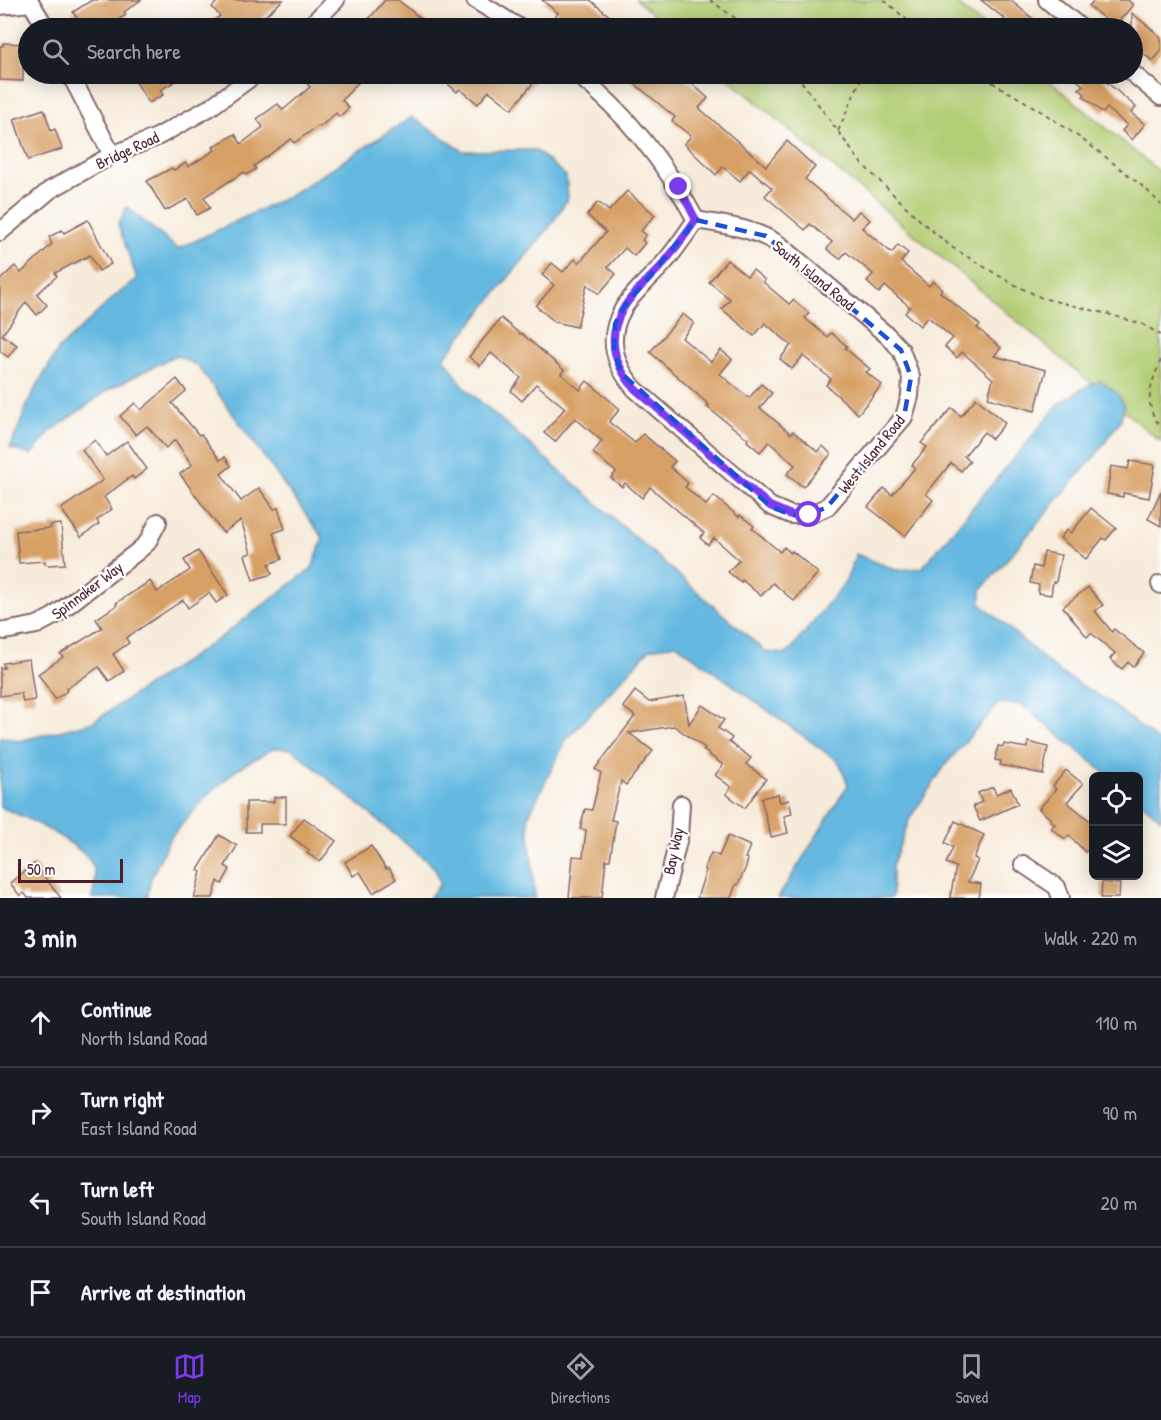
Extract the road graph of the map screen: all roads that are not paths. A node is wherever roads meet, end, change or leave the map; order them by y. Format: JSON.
{"nodes":[{"id":1,"x":336,"y":0,"type":"edge"},
{"id":2,"x":475,"y":0,"type":"edge"},
{"id":3,"x":1047,"y":0,"type":"edge"},
{"id":4,"x":32,"y":2,"type":"edge"},
{"id":5,"x":0,"y":6,"type":"edge"},
{"id":6,"x":41,"y":18,"type":"edge"},
{"id":7,"x":318,"y":18,"type":"edge"},
{"id":8,"x":504,"y":18,"type":"edge"},
{"id":9,"x":1069,"y":18,"type":"edge"},
{"id":10,"x":1143,"y":82,"type":"edge"},
{"id":11,"x":75,"y":84,"type":"edge"},
{"id":12,"x":242,"y":84,"type":"edge"},
{"id":13,"x":590,"y":84,"type":"edge"},
{"id":14,"x":1161,"y":97,"type":"edge"},
{"id":15,"x":112,"y":155,"type":"junction"},
{"id":16,"x":696,"y":220,"type":"junction"},
{"id":17,"x":0,"y":231,"type":"edge"},
{"id":18,"x":911,"y":377,"type":"joint"},
{"id":19,"x":158,"y":522,"type":"dead end"},
{"id":20,"x":0,"y":630,"type":"edge"},
{"id":21,"x":681,"y":804,"type":"dead end"},
{"id":22,"x":1023,"y":864,"type":"dead end"},
{"id":23,"x":664,"y":898,"type":"edge"},
{"id":24,"x":1061,"y":898,"type":"edge"}],
"edges":[{"from":1,"to":7,"type":"street"},
{"from":2,"to":8,"type":"street"},
{"from":3,"to":9,"type":"street"},
{"from":4,"to":5,"type":"street"},
{"from":4,"to":6,"type":"street"},
{"from":10,"to":14,"type":"street"},
{"from":11,"to":15,"type":"street"},
{"from":12,"to":15,"type":"street","name":"Bridge Road"},
{"from":13,"to":16,"type":"street"},
{"from":15,"to":17,"type":"street","name":"Bridge Road"},
{"from":16,"to":18,"type":"street","name":"South Island Road"},
{"from":16,"to":18,"type":"street","name":"West Island Road"},
{"from":19,"to":20,"type":"street","name":"Spinnaker Way"},
{"from":21,"to":23,"type":"street","name":"Bay Way"},
{"from":22,"to":24,"type":"street"}]}
